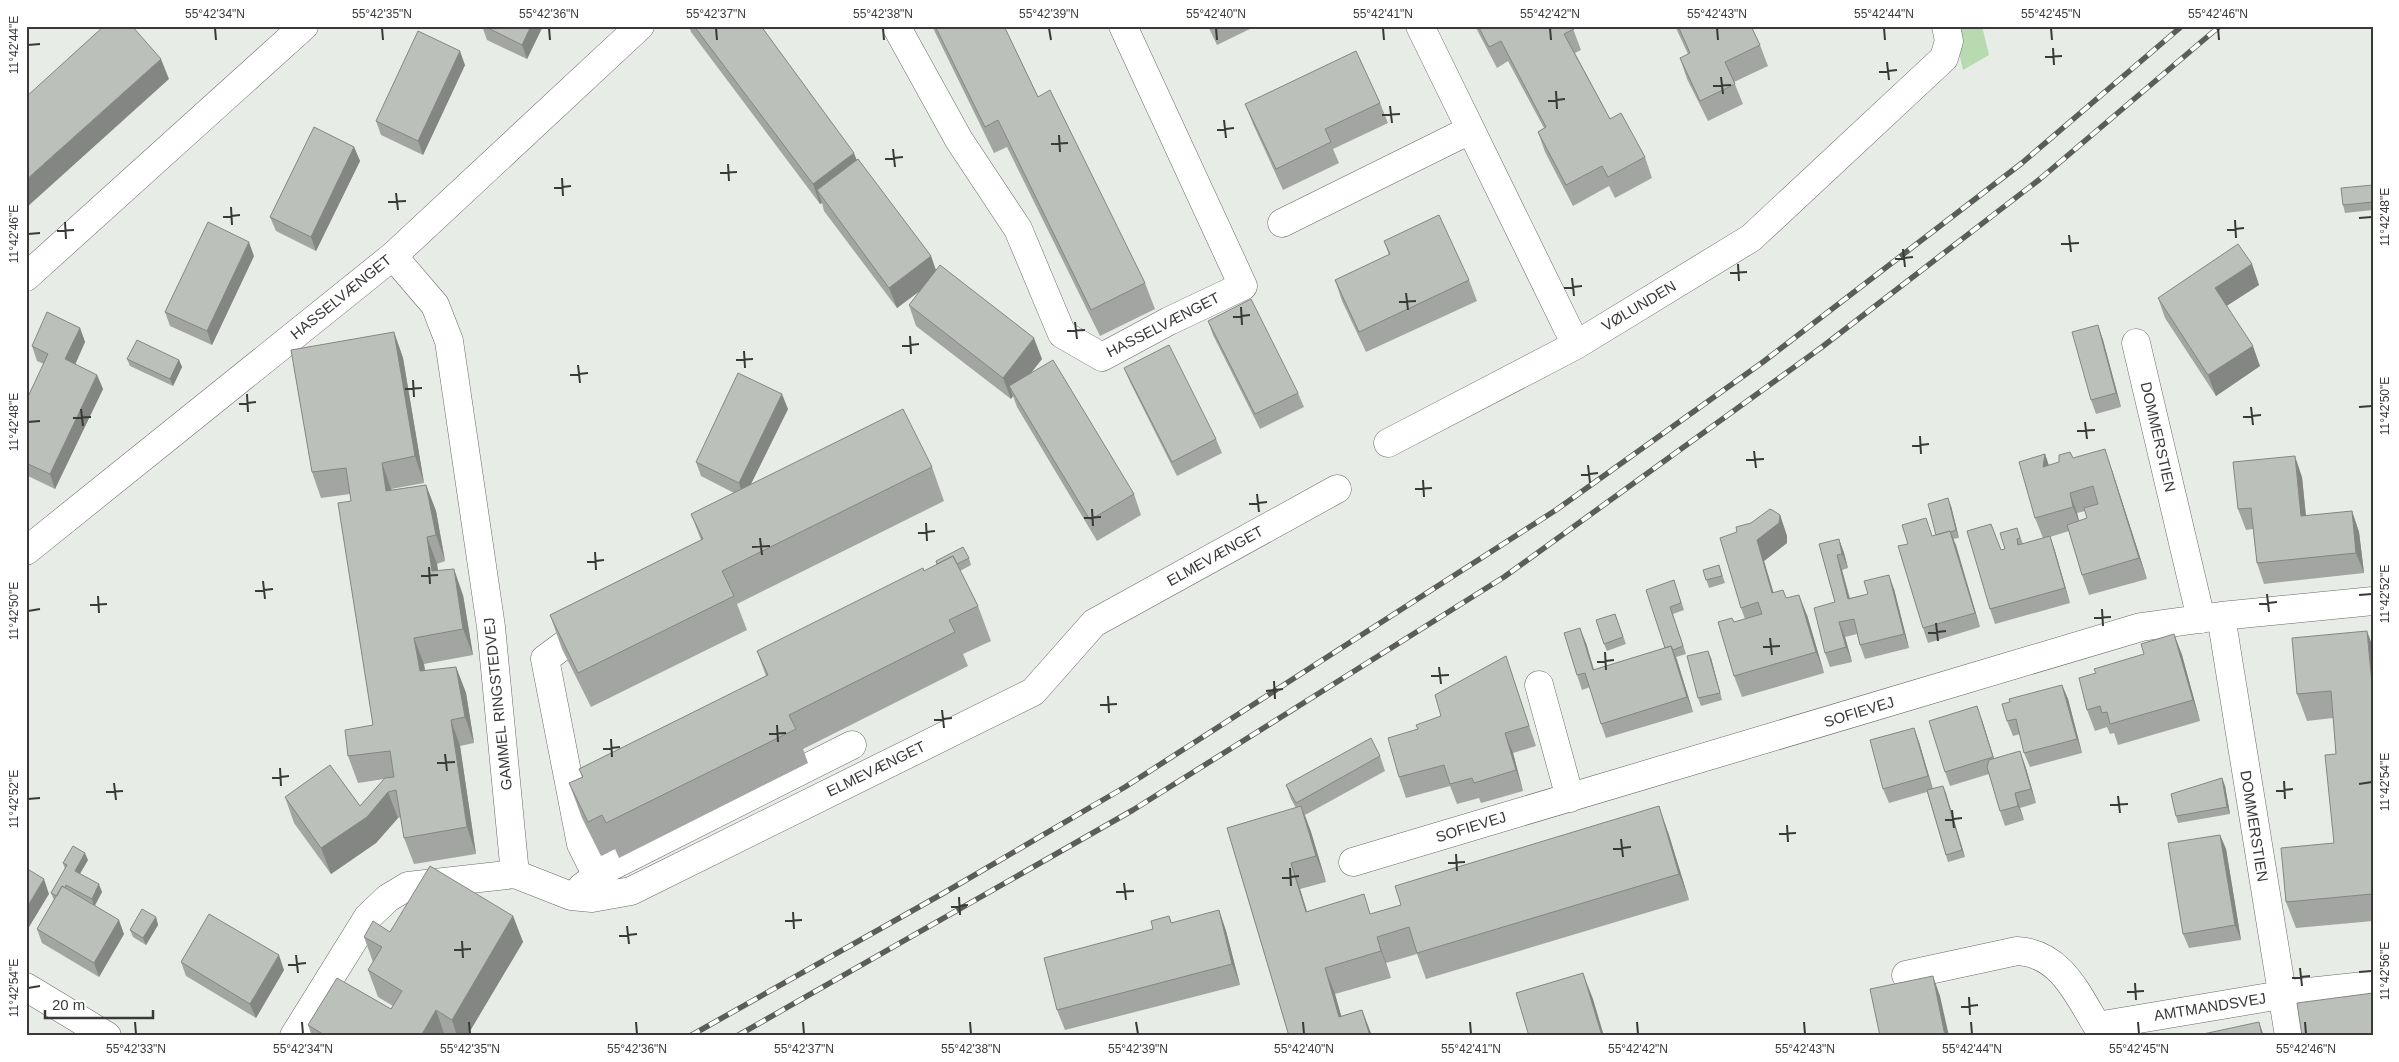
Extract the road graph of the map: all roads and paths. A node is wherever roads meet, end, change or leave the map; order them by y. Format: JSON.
{"nodes":[{"id":1,"x":304,"y":26,"type":"edge"},
{"id":2,"x":640,"y":26,"type":"edge"},
{"id":3,"x":896,"y":26,"type":"edge"},
{"id":4,"x":1123,"y":26,"type":"edge"},
{"id":5,"x":1420,"y":26,"type":"edge"},
{"id":6,"x":1946,"y":26,"type":"edge"},
{"id":7,"x":1470,"y":130,"type":"junction"},
{"id":8,"x":1282,"y":223,"type":"dead end"},
{"id":9,"x":393,"y":256,"type":"junction"},
{"id":10,"x":26,"y":276,"type":"edge"},
{"id":11,"x":2136,"y":343,"type":"dead end"},
{"id":12,"x":1576,"y":344,"type":"junction"},
{"id":13,"x":1388,"y":443,"type":"dead end"},
{"id":14,"x":1337,"y":489,"type":"dead end"},
{"id":15,"x":26,"y":551,"type":"edge"},
{"id":16,"x":2373,"y":601,"type":"edge"},
{"id":17,"x":611,"y":614,"type":"edge"},
{"id":18,"x":2211,"y":618,"type":"junction"},
{"id":19,"x":1539,"y":685,"type":"dead end"},
{"id":20,"x":852,"y":746,"type":"dead end"},
{"id":21,"x":1570,"y":798,"type":"junction"},
{"id":22,"x":1353,"y":862,"type":"dead end"},
{"id":23,"x":515,"y":874,"type":"junction"},
{"id":24,"x":597,"y":876,"type":"junction"},
{"id":25,"x":571,"y":896,"type":"junction"},
{"id":26,"x":1906,"y":975,"type":"dead end"},
{"id":27,"x":2373,"y":985,"type":"edge"},
{"id":28,"x":26,"y":987,"type":"edge"},
{"id":29,"x":2281,"y":995,"type":"junction"},
{"id":30,"x":107,"y":1036,"type":"edge"},
{"id":31,"x":294,"y":1036,"type":"edge"},
{"id":32,"x":2288,"y":1036,"type":"edge"}],
"edges":[{"from":1,"to":10,"type":"street"},
{"from":2,"to":9,"type":"street","name":"HASSELVÆNGET"},
{"from":3,"to":4,"type":"street","name":"HASSELVÆNGET"},
{"from":5,"to":7,"type":"street"},
{"from":6,"to":12,"type":"street","name":"VØLUNDEN"},
{"from":7,"to":8,"type":"street"},
{"from":7,"to":12,"type":"street"},
{"from":9,"to":15,"type":"street","name":"HASSELVÆNGET"},
{"from":9,"to":23,"type":"street","name":"GAMMEL RINGSTEDVEJ"},
{"from":11,"to":18,"type":"street","name":"DOMMERSTIEN"},
{"from":12,"to":13,"type":"street","name":"VØLUNDEN"},
{"from":14,"to":25,"type":"street","name":"ELMEVÆNGET"},
{"from":16,"to":18,"type":"street","name":"SOFIEVEJ"},
{"from":17,"to":24,"type":"street"},
{"from":18,"to":21,"type":"street","name":"SOFIEVEJ"},
{"from":18,"to":29,"type":"street","name":"DOMMERSTIEN"},
{"from":19,"to":21,"type":"street"},
{"from":20,"to":24,"type":"street"},
{"from":21,"to":22,"type":"street","name":"SOFIEVEJ"},
{"from":23,"to":25,"type":"street","name":"ELMEVÆNGET"},
{"from":23,"to":31,"type":"street"},
{"from":24,"to":25,"type":"street"},
{"from":26,"to":29,"type":"street","name":"AMTMANDSVEJ"},
{"from":27,"to":29,"type":"street","name":"AMTMANDSVEJ"},
{"from":28,"to":30,"type":"street"},
{"from":29,"to":32,"type":"street","name":"DOMMERSTIEN"}]}
